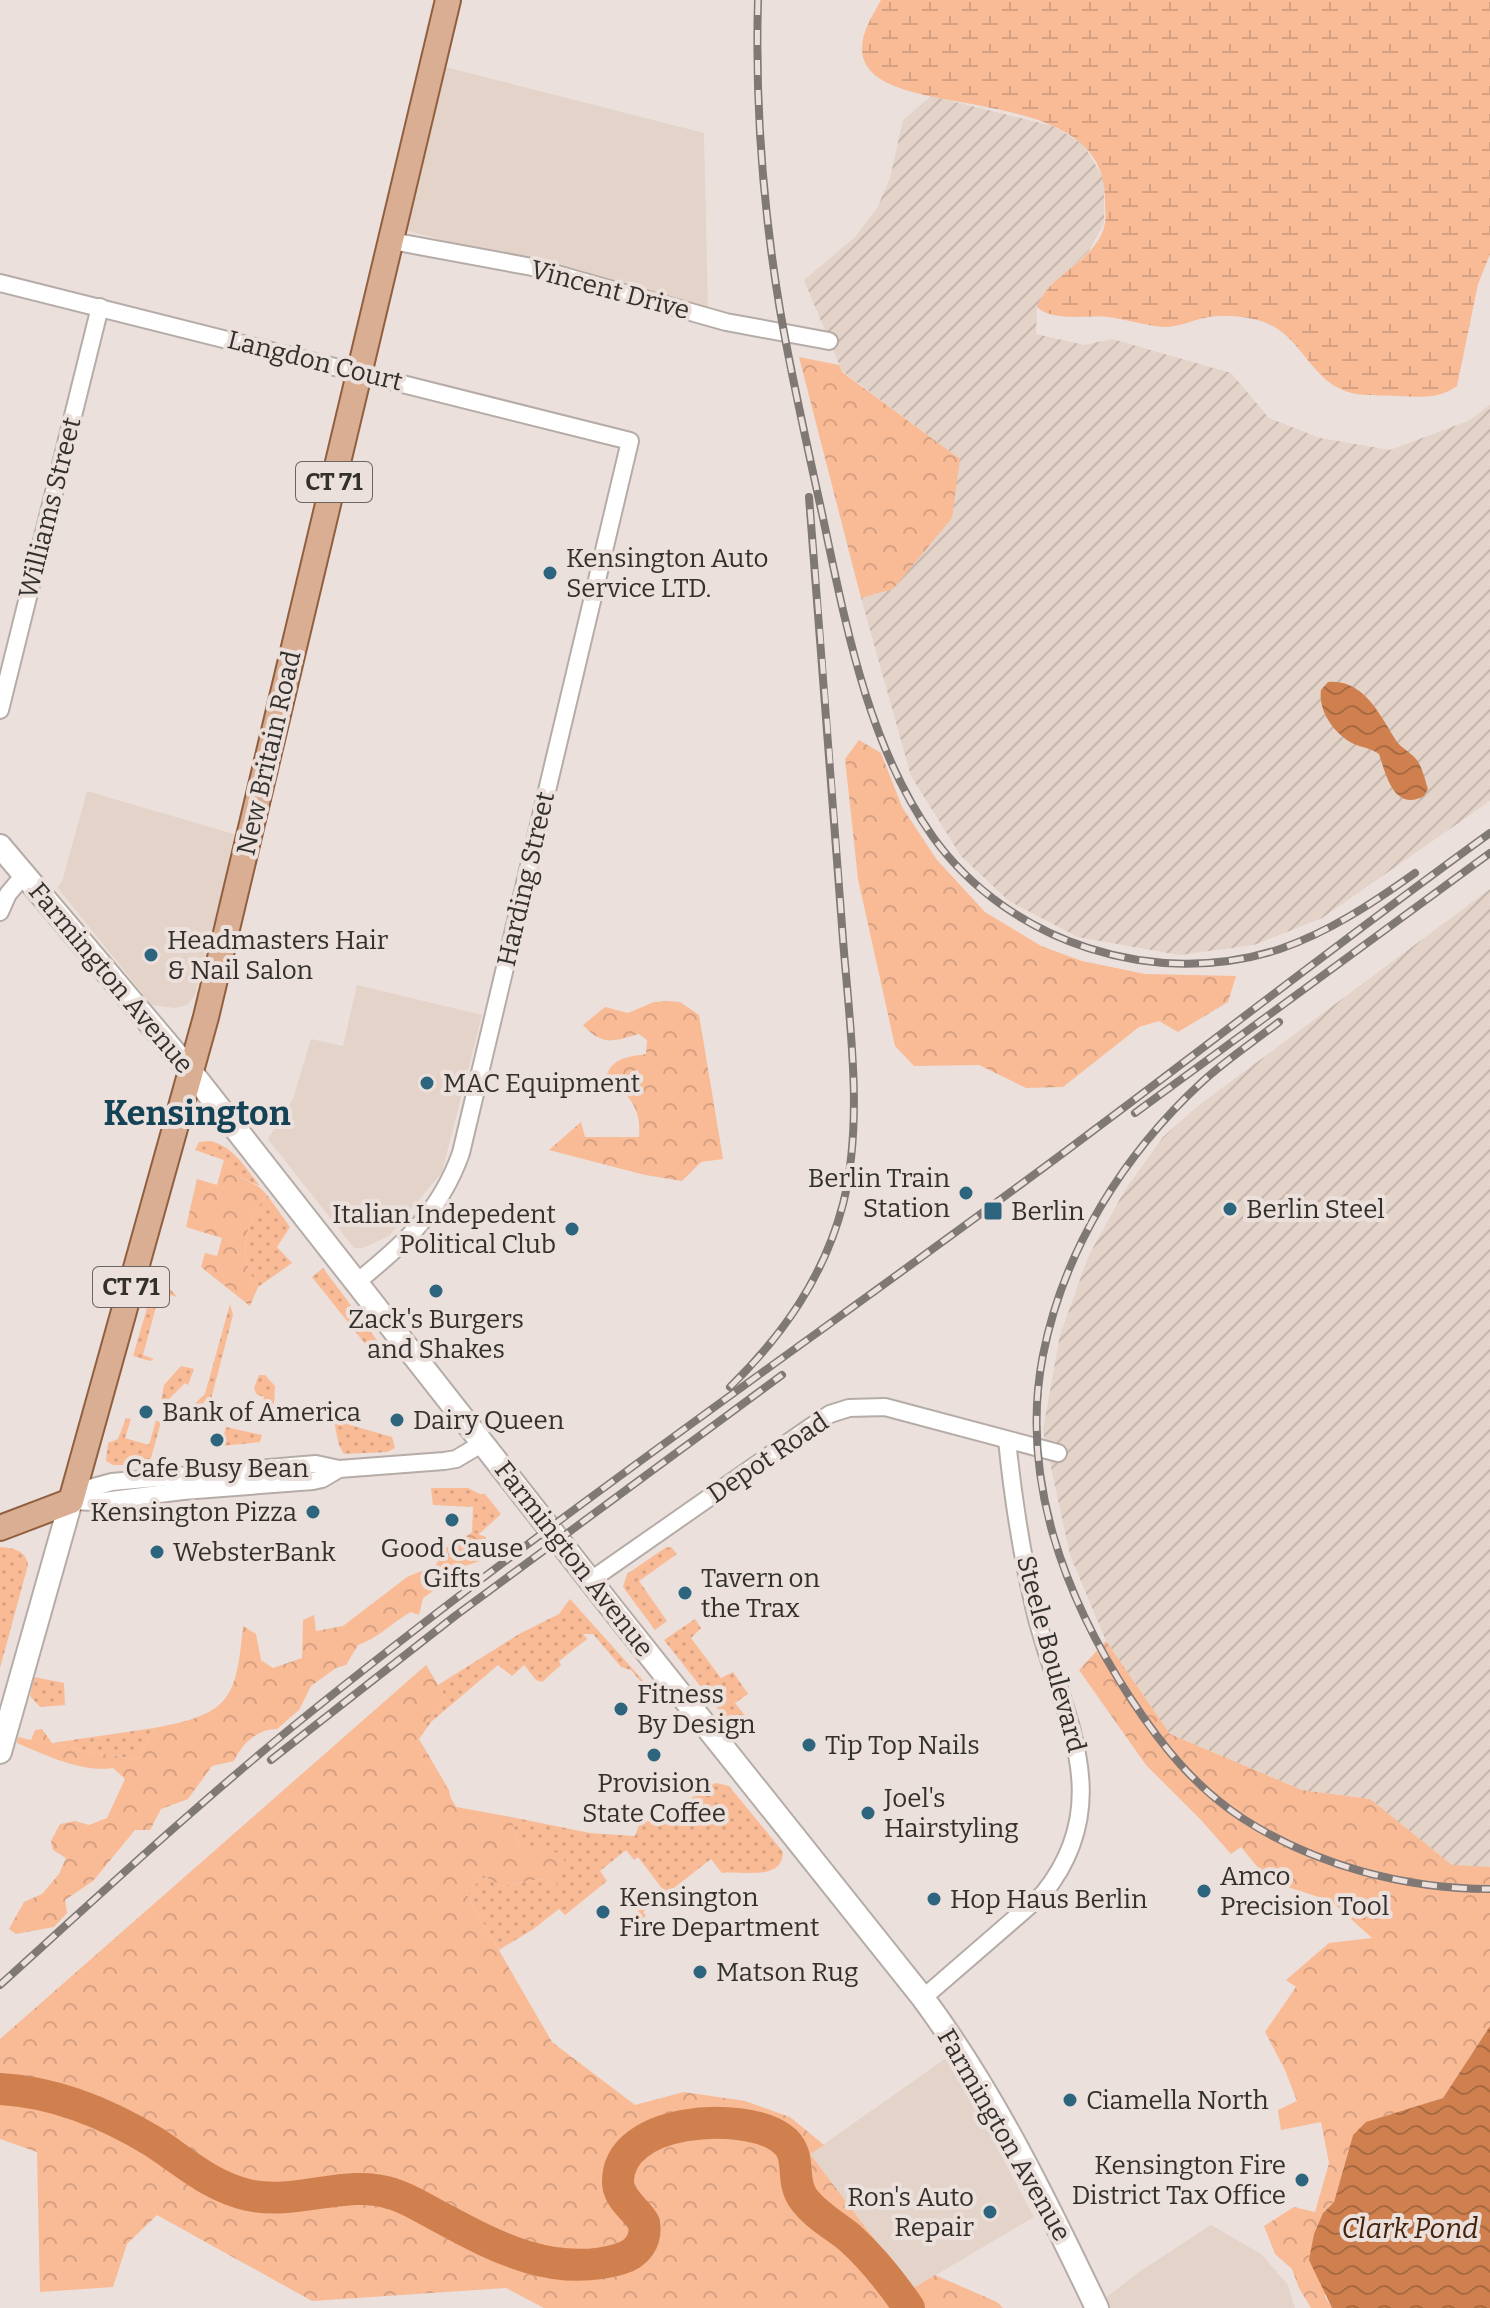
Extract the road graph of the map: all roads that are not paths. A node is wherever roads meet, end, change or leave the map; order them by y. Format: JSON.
{"nodes":[{"id":1,"x":448,"y":0,"type":"edge"},
{"id":2,"x":392,"y":241,"type":"junction"},
{"id":3,"x":0,"y":283,"type":"edge"},
{"id":4,"x":100,"y":307,"type":"junction"},
{"id":5,"x":829,"y":341,"type":"dead end"},
{"id":6,"x":361,"y":372,"type":"junction"},
{"id":7,"x":630,"y":441,"type":"joint"},
{"id":8,"x":0,"y":710,"type":"edge"},
{"id":9,"x":0,"y":846,"type":"edge"},
{"id":10,"x":24,"y":875,"type":"junction"},
{"id":11,"x":0,"y":912,"type":"edge"},
{"id":12,"x":192,"y":1073,"type":"junction"},
{"id":13,"x":357,"y":1282,"type":"junction"},
{"id":14,"x":1007,"y":1440,"type":"junction"},
{"id":15,"x":483,"y":1443,"type":"junction"},
{"id":16,"x":1058,"y":1453,"type":"dead end"},
{"id":17,"x":160,"y":1476,"type":"junction"},
{"id":18,"x":242,"y":1478,"type":"junction"},
{"id":19,"x":162,"y":1493,"type":"junction"},
{"id":20,"x":71,"y":1501,"type":"junction"},
{"id":21,"x":0,"y":1528,"type":"edge"},
{"id":22,"x":591,"y":1580,"type":"junction"},
{"id":23,"x":0,"y":1752,"type":"edge"},
{"id":24,"x":923,"y":1998,"type":"junction"},
{"id":25,"x":1097,"y":2308,"type":"edge"}],
"edges":[{"from":1,"to":2,"type":"main road","name":"New Britain Road","number":"CT 71"},
{"from":2,"to":5,"type":"street","name":"Vincent Drive"},
{"from":2,"to":6,"type":"main road","name":"New Britain Road","number":"CT 71"},
{"from":3,"to":4,"type":"street","name":"Langdon Court"},
{"from":4,"to":6,"type":"street","name":"Langdon Court"},
{"from":4,"to":8,"type":"street","name":"Williams Street"},
{"from":6,"to":7,"type":"street","name":"Langdon Court"},
{"from":6,"to":12,"type":"main road","name":"New Britain Road","number":"CT 71"},
{"from":7,"to":13,"type":"street","name":"Harding Street"},
{"from":9,"to":10,"type":"main road","name":"Farmington Avenue"},
{"from":10,"to":11,"type":"street"},
{"from":10,"to":12,"type":"main road","name":"Farmington Avenue"},
{"from":12,"to":13,"type":"main road","name":"Farmington Avenue"},
{"from":12,"to":20,"type":"main road","name":"New Britain Road","number":"CT 71"},
{"from":13,"to":15,"type":"main road","name":"Farmington Avenue"},
{"from":14,"to":16,"type":"street","name":"Depot Road"},
{"from":14,"to":22,"type":"street","name":"Depot Road"},
{"from":14,"to":24,"type":"street","name":"Steele Boulevard"},
{"from":15,"to":18,"type":"street"},
{"from":15,"to":22,"type":"main road","name":"Farmington Avenue"},
{"from":17,"to":18,"type":"street"},
{"from":17,"to":19,"type":"street"},
{"from":17,"to":20,"type":"street"},
{"from":18,"to":19,"type":"street"},
{"from":19,"to":20,"type":"street"},
{"from":20,"to":21,"type":"main road"},
{"from":20,"to":23,"type":"main road"},
{"from":22,"to":24,"type":"main road","name":"Farmington Avenue"},
{"from":24,"to":25,"type":"main road","name":"Farmington Avenue"}]}
